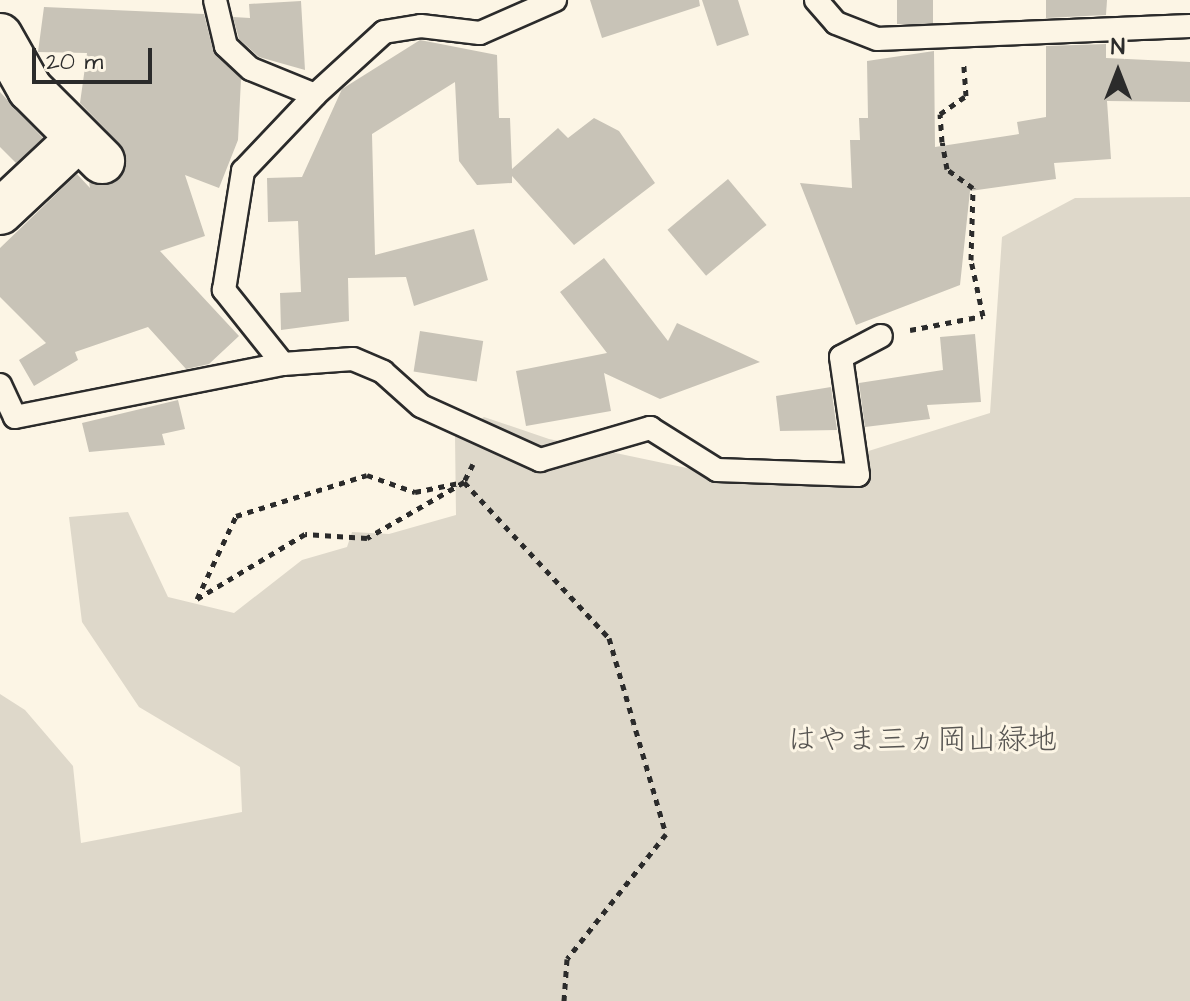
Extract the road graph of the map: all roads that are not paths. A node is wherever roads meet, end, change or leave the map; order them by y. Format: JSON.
{"nodes":[{"id":1,"x":215,"y":0,"type":"edge"},
{"id":2,"x":555,"y":0,"type":"edge"},
{"id":3,"x":816,"y":0,"type":"edge"},
{"id":4,"x":1190,"y":26,"type":"edge"},
{"id":5,"x":0,"y":36,"type":"edge"},
{"id":6,"x":315,"y":95,"type":"junction"},
{"id":7,"x":0,"y":212,"type":"edge"},
{"id":8,"x":881,"y":336,"type":"road end"},
{"id":9,"x":283,"y":364,"type":"junction"},
{"id":10,"x":0,"y":385,"type":"edge"}],
"edges":[{"from":1,"to":6,"type":"lane"},
{"from":2,"to":6,"type":"lane"},
{"from":3,"to":4,"type":"lane"},
{"from":5,"to":7,"type":"street"},
{"from":6,"to":9,"type":"lane"},
{"from":8,"to":9,"type":"lane"},
{"from":9,"to":10,"type":"lane"}]}
